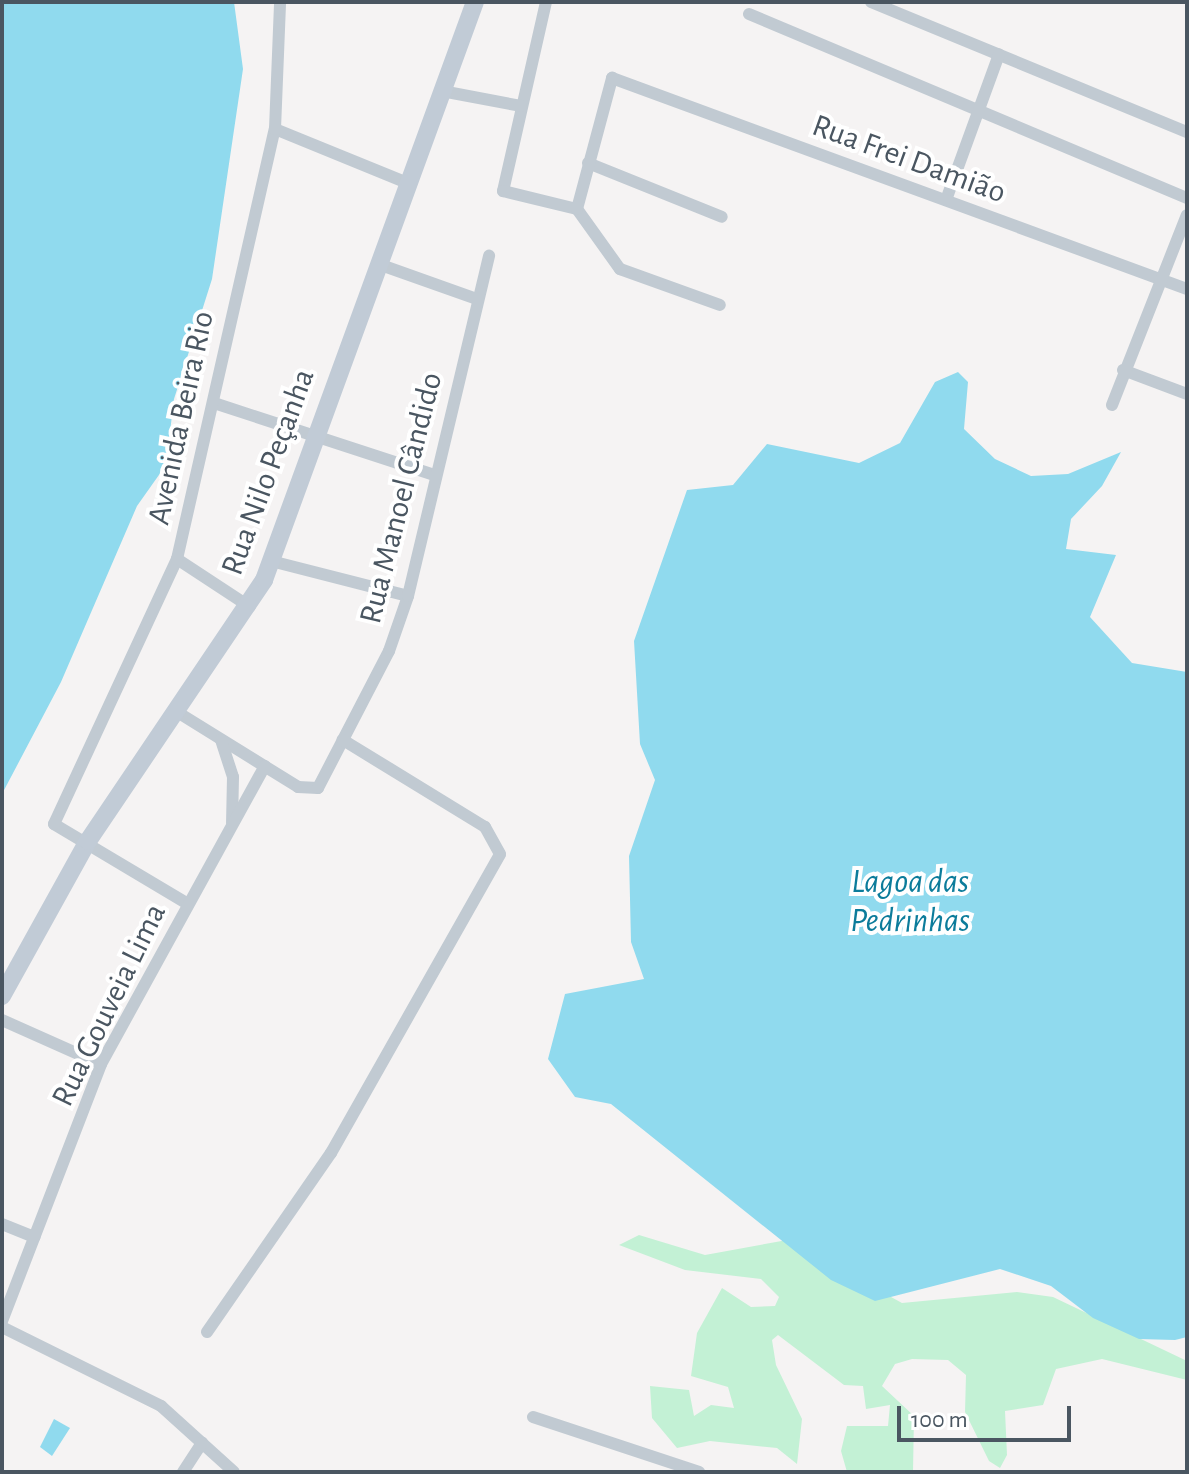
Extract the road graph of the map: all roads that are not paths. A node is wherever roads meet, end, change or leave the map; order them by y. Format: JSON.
{"nodes":[{"id":1,"x":280,"y":2,"type":"edge"},
{"id":2,"x":475,"y":2,"type":"edge"},
{"id":3,"x":546,"y":2,"type":"edge"},
{"id":4,"x":871,"y":2,"type":"edge"},
{"id":5,"x":749,"y":14,"type":"dead end"},
{"id":6,"x":999,"y":54,"type":"junction"},
{"id":7,"x":447,"y":92,"type":"junction"},
{"id":8,"x":521,"y":106,"type":"junction"},
{"id":9,"x":978,"y":111,"type":"junction"},
{"id":10,"x":275,"y":129,"type":"junction"},
{"id":11,"x":1187,"y":132,"type":"edge"},
{"id":12,"x":588,"y":163,"type":"junction"},
{"id":13,"x":410,"y":184,"type":"junction"},
{"id":14,"x":1187,"y":198,"type":"edge"},
{"id":15,"x":946,"y":200,"type":"junction"},
{"id":16,"x":577,"y":209,"type":"junction"},
{"id":17,"x":1187,"y":215,"type":"edge"},
{"id":18,"x":722,"y":217,"type":"dead end"},
{"id":19,"x":489,"y":255,"type":"dead end"},
{"id":20,"x":381,"y":265,"type":"junction"},
{"id":21,"x":1161,"y":279,"type":"junction"},
{"id":22,"x":1187,"y":289,"type":"edge"},
{"id":23,"x":477,"y":299,"type":"junction"},
{"id":24,"x":720,"y":305,"type":"dead end"},
{"id":25,"x":1123,"y":370,"type":"junction"},
{"id":26,"x":1187,"y":394,"type":"edge"},
{"id":27,"x":214,"y":403,"type":"junction"},
{"id":28,"x":1112,"y":405,"type":"dead end"},
{"id":29,"x":313,"y":435,"type":"junction"},
{"id":30,"x":434,"y":475,"type":"junction"},
{"id":31,"x":177,"y":559,"type":"junction"},
{"id":32,"x":271,"y":561,"type":"junction"},
{"id":33,"x":408,"y":596,"type":"junction"},
{"id":34,"x":250,"y":607,"type":"junction"},
{"id":35,"x":174,"y":710,"type":"junction"},
{"id":36,"x":221,"y":740,"type":"junction"},
{"id":37,"x":343,"y":740,"type":"junction"},
{"id":38,"x":265,"y":766,"type":"junction"},
{"id":39,"x":231,"y":834,"type":"junction"},
{"id":40,"x":88,"y":841,"type":"junction"},
{"id":41,"x":188,"y":904,"type":"junction"},
{"id":42,"x":2,"y":996,"type":"edge"},
{"id":43,"x":2,"y":1020,"type":"edge"},
{"id":44,"x":101,"y":1064,"type":"junction"},
{"id":45,"x":2,"y":1224,"type":"edge"},
{"id":46,"x":34,"y":1237,"type":"junction"},
{"id":47,"x":2,"y":1321,"type":"edge"},
{"id":48,"x":2,"y":1327,"type":"edge"},
{"id":49,"x":207,"y":1332,"type":"dead end"},
{"id":50,"x":533,"y":1417,"type":"dead end"},
{"id":51,"x":202,"y":1443,"type":"junction"},
{"id":52,"x":183,"y":1472,"type":"edge"},
{"id":53,"x":234,"y":1472,"type":"edge"},
{"id":54,"x":699,"y":1472,"type":"edge"}],
"edges":[{"from":1,"to":10,"type":"street","name":"Avenida Beira Rio"},
{"from":2,"to":7,"type":"main road","name":"Rua Nilo Peçanha"},
{"from":3,"to":8,"type":"street"},
{"from":4,"to":6,"type":"street"},
{"from":5,"to":9,"type":"street"},
{"from":6,"to":9,"type":"street"},
{"from":6,"to":11,"type":"street"},
{"from":7,"to":8,"type":"street"},
{"from":7,"to":13,"type":"main road","name":"Rua Nilo Peçanha"},
{"from":8,"to":16,"type":"street"},
{"from":9,"to":14,"type":"street"},
{"from":9,"to":15,"type":"street"},
{"from":10,"to":13,"type":"street"},
{"from":10,"to":27,"type":"street","name":"Avenida Beira Rio"},
{"from":12,"to":15,"type":"street","name":"Rua Frei Damião"},
{"from":12,"to":16,"type":"street"},
{"from":12,"to":18,"type":"street"},
{"from":13,"to":20,"type":"main road","name":"Rua Nilo Peçanha"},
{"from":15,"to":21,"type":"street","name":"Rua Frei Damião"},
{"from":16,"to":24,"type":"street"},
{"from":17,"to":21,"type":"street"},
{"from":19,"to":23,"type":"street","name":"Rua Manoel Cândido"},
{"from":20,"to":23,"type":"street"},
{"from":20,"to":29,"type":"main road","name":"Rua Nilo Peçanha"},
{"from":21,"to":22,"type":"street","name":"Rua Frei Damião"},
{"from":21,"to":25,"type":"street"},
{"from":23,"to":30,"type":"street","name":"Rua Manoel Cândido"},
{"from":25,"to":26,"type":"street"},
{"from":25,"to":28,"type":"street"},
{"from":27,"to":29,"type":"street"},
{"from":27,"to":31,"type":"street","name":"Avenida Beira Rio"},
{"from":29,"to":30,"type":"street"},
{"from":29,"to":32,"type":"main road","name":"Rua Nilo Peçanha"},
{"from":30,"to":33,"type":"street","name":"Rua Manoel Cândido"},
{"from":31,"to":34,"type":"street"},
{"from":31,"to":40,"type":"street","name":"Avenida Beira Rio"},
{"from":32,"to":33,"type":"street"},
{"from":32,"to":34,"type":"main road","name":"Rua Nilo Peçanha"},
{"from":33,"to":37,"type":"street","name":"Rua Manoel Cândido"},
{"from":34,"to":35,"type":"main road","name":"Rua Nilo Peçanha"},
{"from":35,"to":36,"type":"street"},
{"from":35,"to":40,"type":"main road","name":"Rua Nilo Peçanha"},
{"from":36,"to":38,"type":"street"},
{"from":36,"to":39,"type":"street"},
{"from":37,"to":38,"type":"street","name":"Rua Manoel Cândido"},
{"from":37,"to":49,"type":"street"},
{"from":38,"to":39,"type":"street","name":"Rua Gouveia Lima"},
{"from":39,"to":41,"type":"street","name":"Rua Gouveia Lima"},
{"from":40,"to":41,"type":"street"},
{"from":40,"to":42,"type":"main road","name":"Rua Nilo Peçanha"},
{"from":41,"to":44,"type":"street","name":"Rua Gouveia Lima"},
{"from":43,"to":44,"type":"street"},
{"from":44,"to":46,"type":"street","name":"Rua Gouveia Lima"},
{"from":45,"to":46,"type":"street"},
{"from":46,"to":47,"type":"street","name":"Rua Gouveia Lima"},
{"from":48,"to":51,"type":"street"},
{"from":50,"to":54,"type":"street"},
{"from":51,"to":52,"type":"street"},
{"from":51,"to":53,"type":"street"}]}
